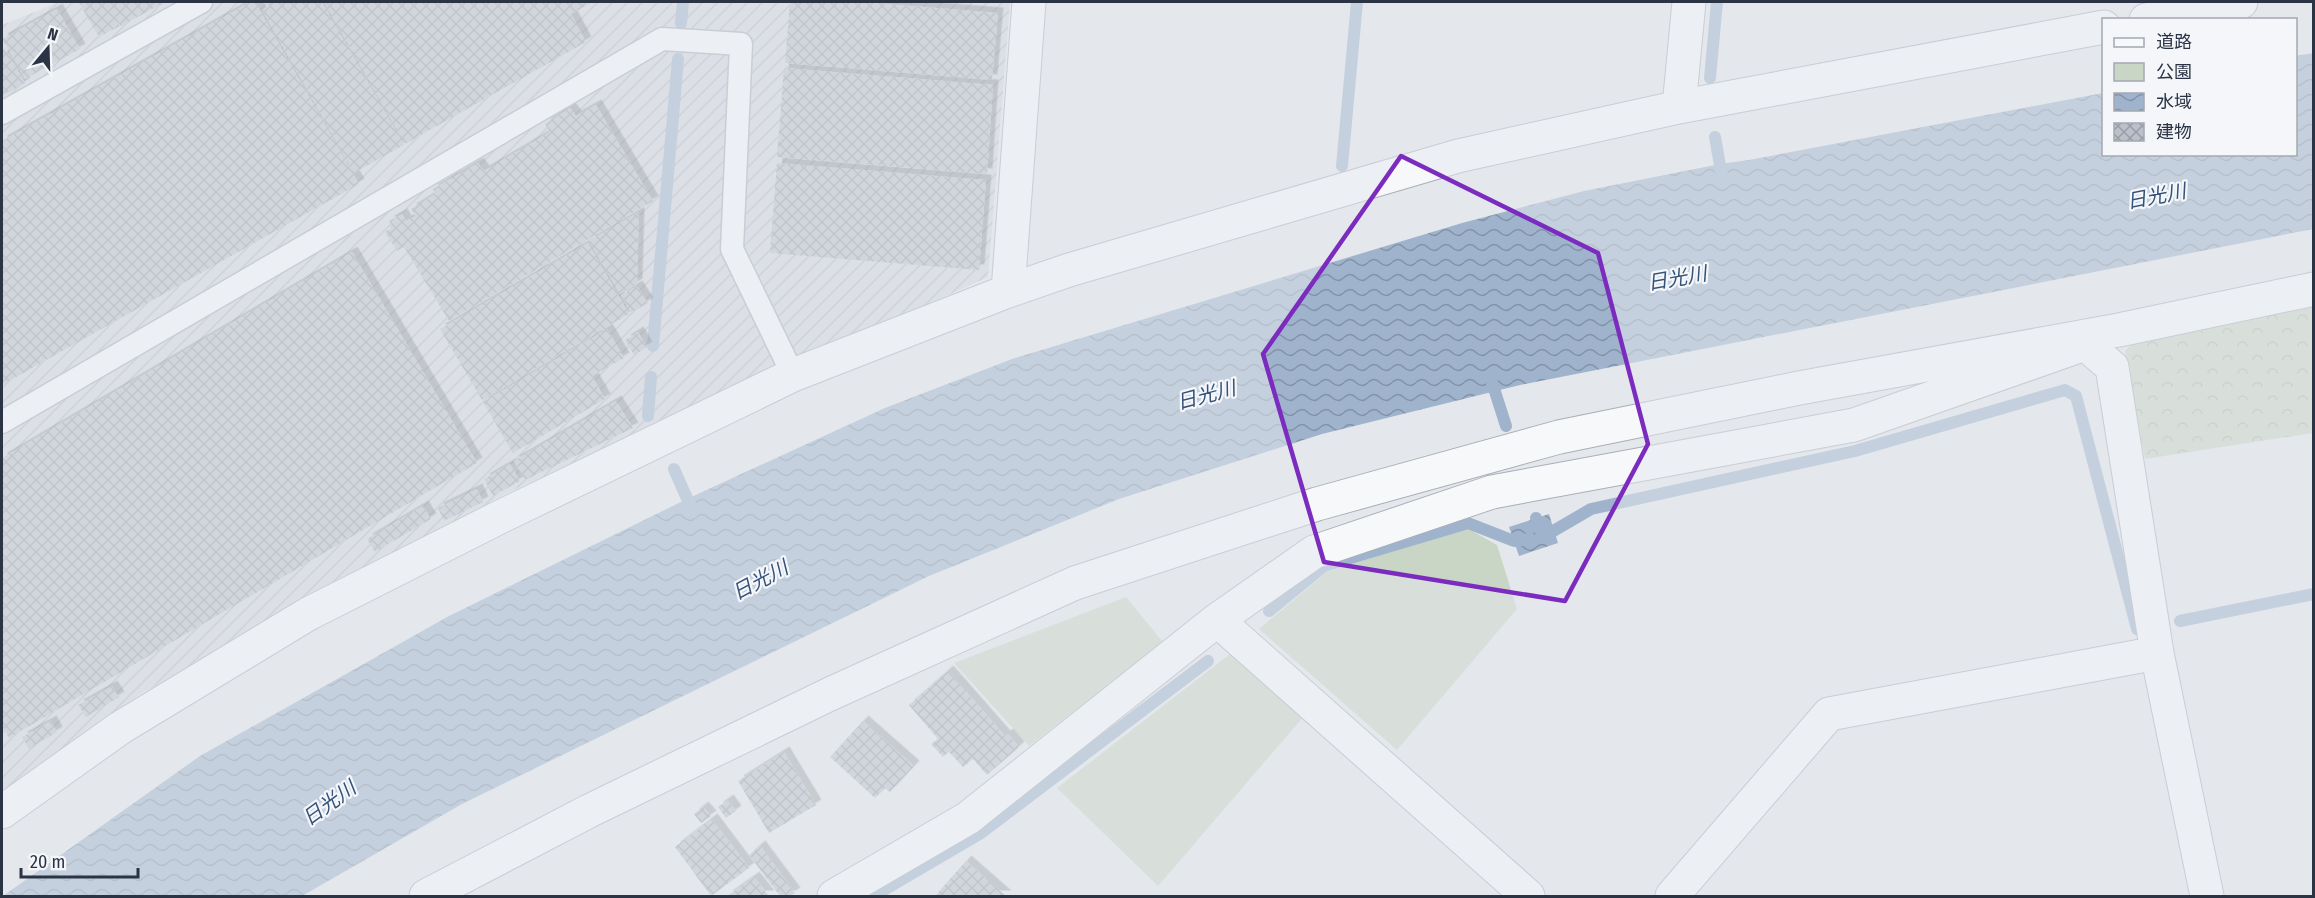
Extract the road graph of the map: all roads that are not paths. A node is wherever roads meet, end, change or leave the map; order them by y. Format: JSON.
{"nodes":[{"id":1,"x":201,"y":2,"type":"edge"},
{"id":2,"x":1029,"y":2,"type":"edge"},
{"id":3,"x":1689,"y":2,"type":"edge"},
{"id":4,"x":2241,"y":2,"type":"edge"},
{"id":5,"x":2157,"y":18,"type":"edge"},
{"id":6,"x":2102,"y":27,"type":"edge"},
{"id":7,"x":1680,"y":107,"type":"junction"},
{"id":8,"x":2,"y":113,"type":"edge"},
{"id":9,"x":2313,"y":289,"type":"edge"},
{"id":10,"x":1008,"y":291,"type":"junction"},
{"id":11,"x":793,"y":375,"type":"junction"},
{"id":12,"x":2,"y":422,"type":"edge"},
{"id":13,"x":1217,"y":620,"type":"junction"},
{"id":14,"x":2157,"y":652,"type":"junction"},
{"id":15,"x":2,"y":812,"type":"edge"},
{"id":16,"x":426,"y":897,"type":"edge"},
{"id":17,"x":834,"y":897,"type":"edge"},
{"id":18,"x":1528,"y":897,"type":"edge"},
{"id":19,"x":1672,"y":897,"type":"edge"},
{"id":20,"x":2207,"y":897,"type":"edge"}],
"edges":[{"from":1,"to":8,"type":"lane"},
{"from":2,"to":10,"type":"street"},
{"from":3,"to":7,"type":"street"},
{"from":4,"to":5,"type":"street"},
{"from":6,"to":7,"type":"street"},
{"from":7,"to":10,"type":"street"},
{"from":9,"to":16,"type":"street"},
{"from":10,"to":11,"type":"street"},
{"from":11,"to":12,"type":"lane"},
{"from":11,"to":15,"type":"street"},
{"from":13,"to":14,"type":"street"},
{"from":13,"to":17,"type":"street"},
{"from":13,"to":18,"type":"street"},
{"from":14,"to":19,"type":"street"},
{"from":14,"to":20,"type":"street"}]}
